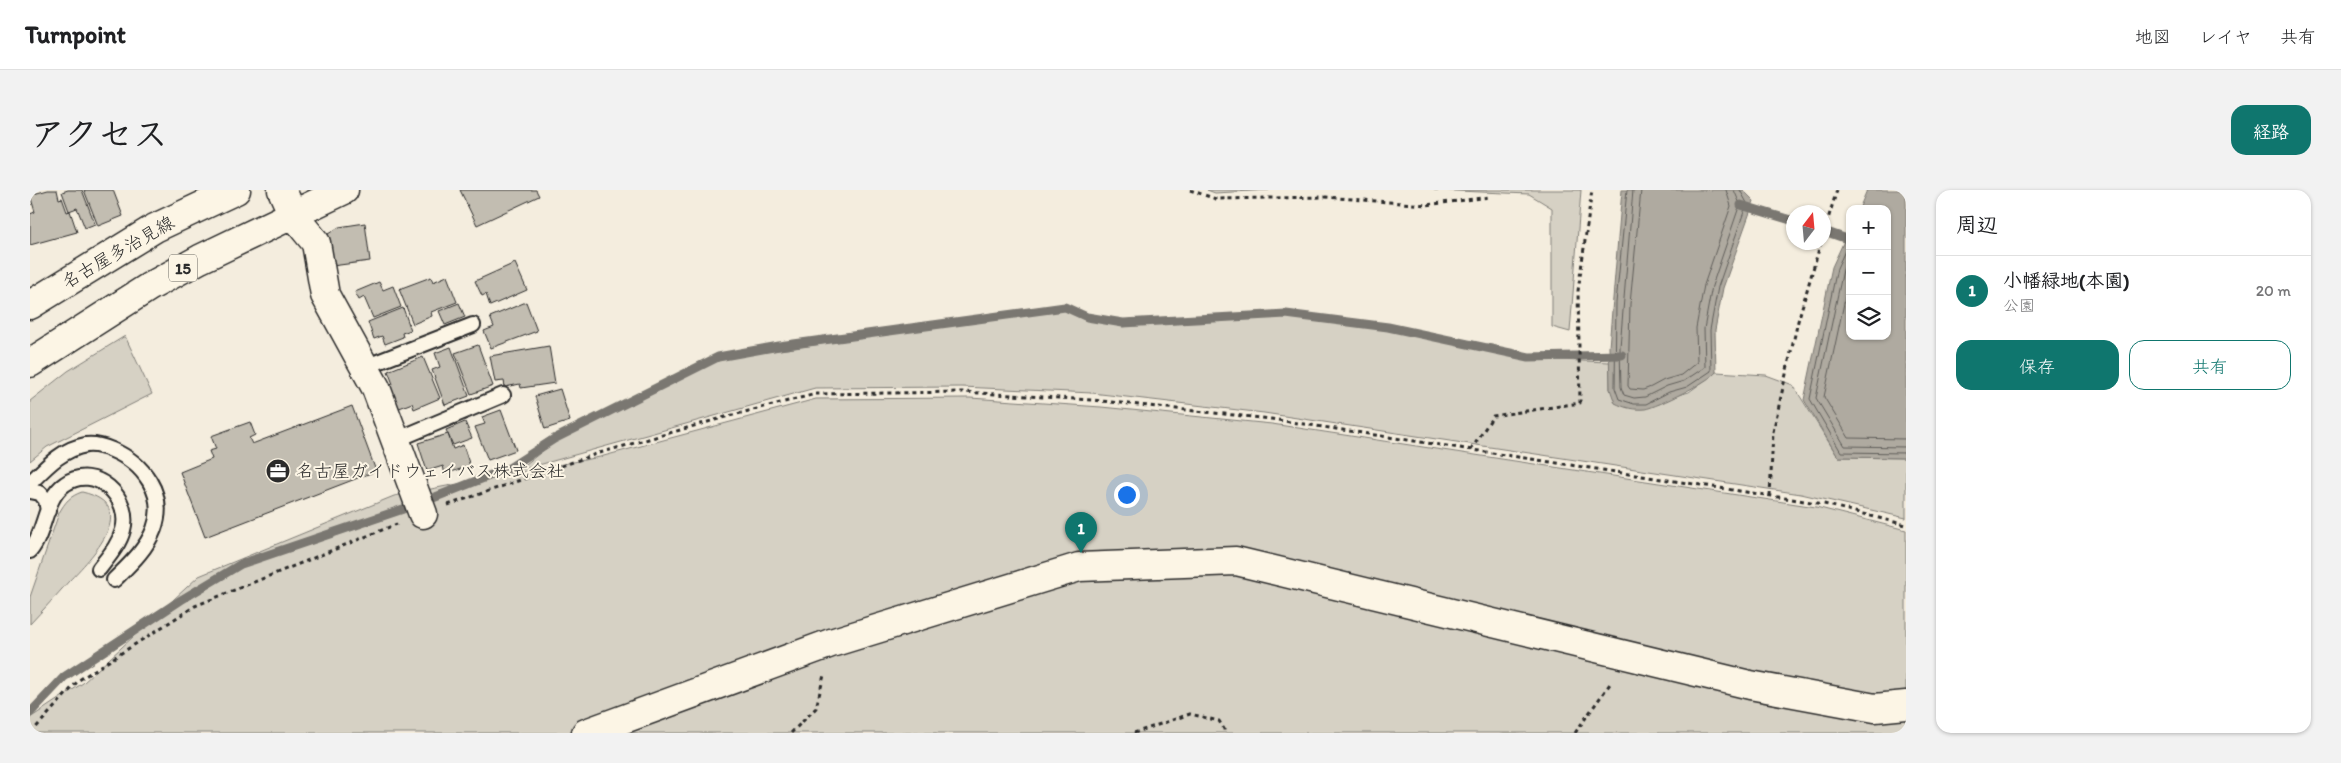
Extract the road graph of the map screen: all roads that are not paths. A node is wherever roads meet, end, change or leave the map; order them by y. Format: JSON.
{"nodes":[{"id":1,"x":236,"y":190,"type":"edge"},
{"id":2,"x":282,"y":190,"type":"edge"},
{"id":3,"x":344,"y":190,"type":"edge"},
{"id":4,"x":294,"y":214,"type":"junction"},
{"id":5,"x":30,"y":305,"type":"edge"},
{"id":6,"x":473,"y":325,"type":"dead end"},
{"id":7,"x":30,"y":363,"type":"edge"},
{"id":8,"x":365,"y":367,"type":"junction"},
{"id":9,"x":503,"y":395,"type":"dead end"},
{"id":10,"x":396,"y":440,"type":"junction"},
{"id":11,"x":30,"y":483,"type":"edge"},
{"id":12,"x":30,"y":492,"type":"edge"},
{"id":13,"x":48,"y":511,"type":"junction"},
{"id":14,"x":423,"y":514,"type":"road end"},
{"id":15,"x":39,"y":537,"type":"junction"},
{"id":16,"x":30,"y":551,"type":"edge"},
{"id":17,"x":30,"y":562,"type":"edge"},
{"id":18,"x":99,"y":569,"type":"dead end"},
{"id":19,"x":114,"y":580,"type":"dead end"},
{"id":20,"x":1906,"y":705,"type":"edge"},
{"id":21,"x":586,"y":733,"type":"edge"}],
"edges":[{"from":1,"to":5,"type":"street","name":"名古屋多治見線"},
{"from":2,"to":4,"type":"street"},
{"from":3,"to":4,"type":"street","number":"15"},
{"from":4,"to":7,"type":"street","number":"15"},
{"from":4,"to":8,"type":"street"},
{"from":6,"to":8,"type":"lane"},
{"from":8,"to":10,"type":"street"},
{"from":9,"to":10,"type":"lane"},
{"from":10,"to":14,"type":"street"},
{"from":11,"to":19,"type":"lane"},
{"from":12,"to":13,"type":"lane"},
{"from":13,"to":15,"type":"lane"},
{"from":13,"to":18,"type":"lane"},
{"from":15,"to":16,"type":"lane"},
{"from":15,"to":17,"type":"lane"},
{"from":20,"to":21,"type":"street"}]}
